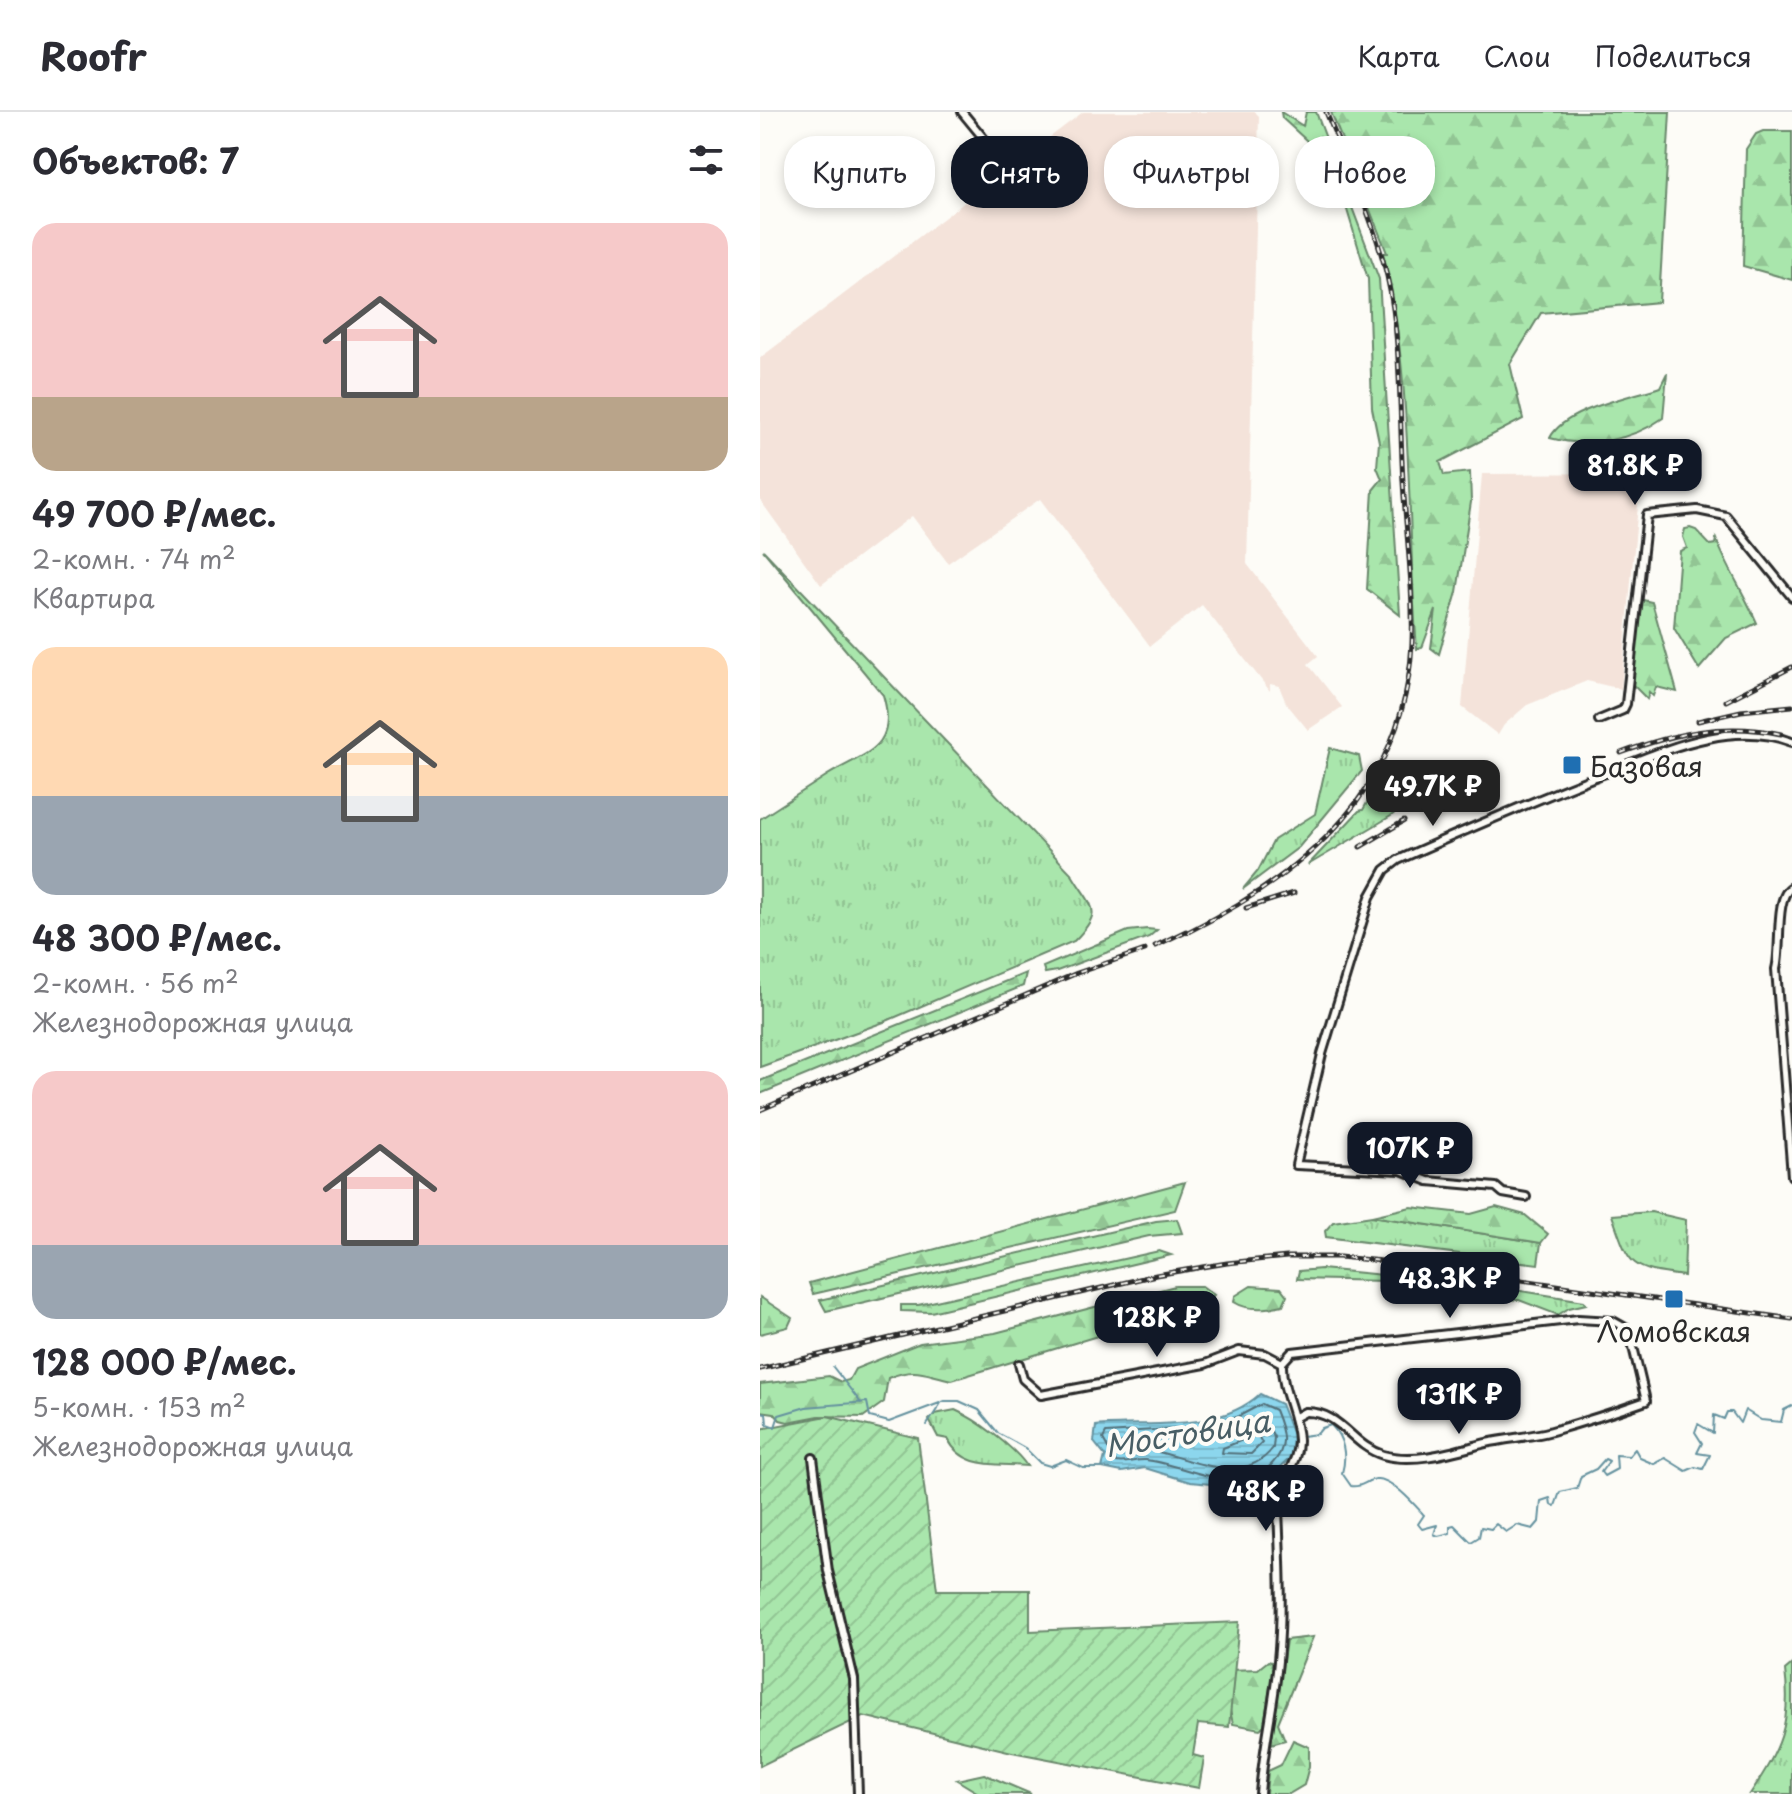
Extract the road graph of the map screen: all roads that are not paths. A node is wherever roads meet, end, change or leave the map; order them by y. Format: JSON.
{"nodes":[{"id":1,"x":962,"y":112,"type":"edge"},
{"id":2,"x":982,"y":136,"type":"edge"},
{"id":3,"x":1792,"y":597,"type":"edge"},
{"id":4,"x":1599,"y":720,"type":"dead end"},
{"id":5,"x":1792,"y":742,"type":"edge"},
{"id":6,"x":1792,"y":887,"type":"edge"},
{"id":7,"x":1792,"y":1176,"type":"edge"},
{"id":8,"x":1526,"y":1197,"type":"dead end"},
{"id":9,"x":1282,"y":1363,"type":"junction"},
{"id":10,"x":1019,"y":1364,"type":"dead end"},
{"id":11,"x":1294,"y":1418,"type":"junction"},
{"id":12,"x":813,"y":1458,"type":"dead end"},
{"id":13,"x":858,"y":1794,"type":"edge"},
{"id":14,"x":1260,"y":1794,"type":"edge"}],
"edges":[{"from":1,"to":2,"type":"street"},
{"from":3,"to":4,"type":"street"},
{"from":5,"to":8,"type":"street"},
{"from":6,"to":7,"type":"street"},
{"from":9,"to":10,"type":"street"},
{"from":9,"to":11,"type":"street"},
{"from":9,"to":11,"type":"street"},
{"from":11,"to":14,"type":"street"},
{"from":12,"to":13,"type":"street"}]}
